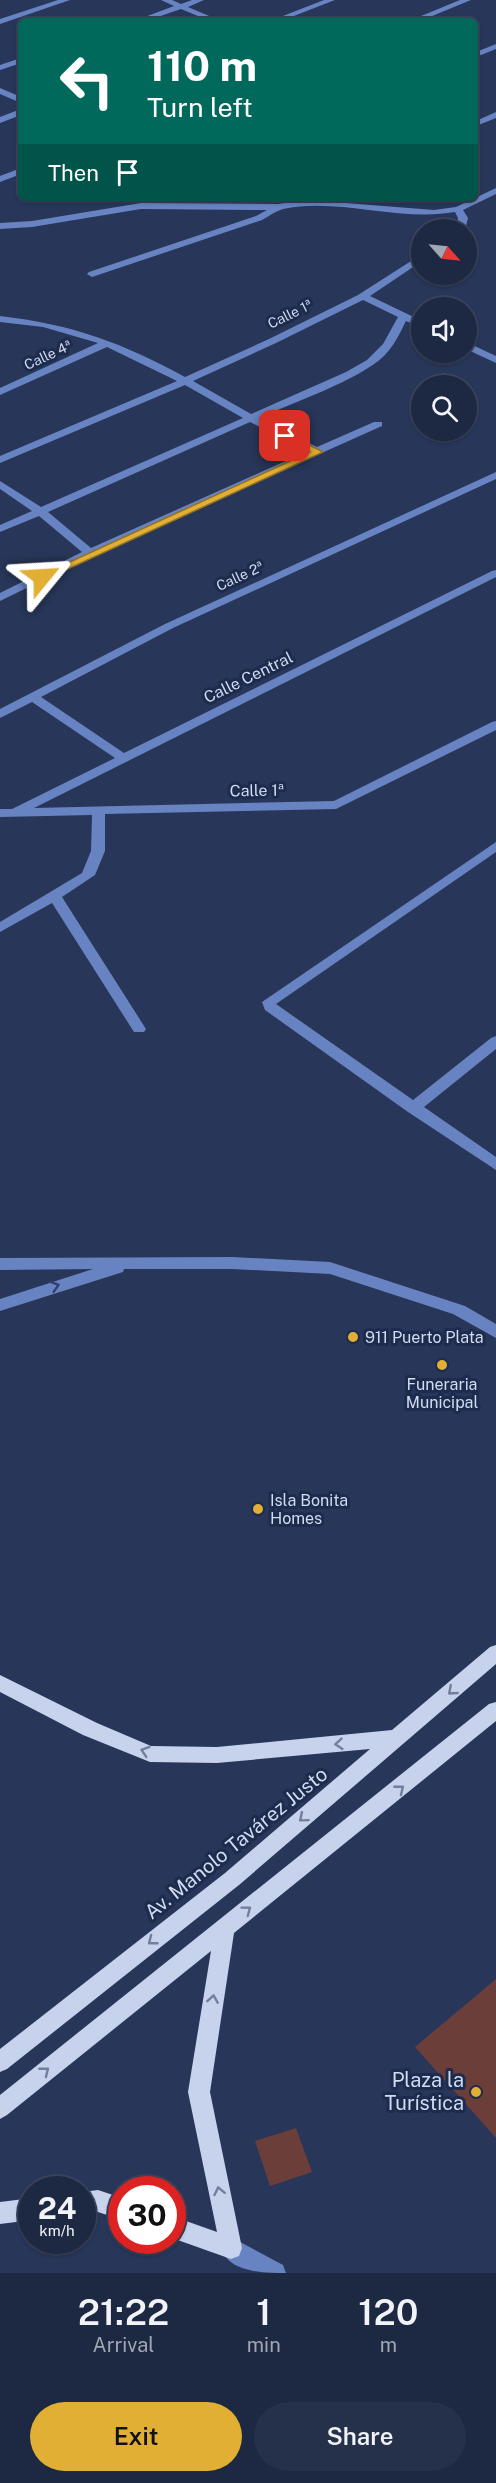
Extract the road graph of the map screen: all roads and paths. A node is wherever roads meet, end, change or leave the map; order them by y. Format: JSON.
{"nodes":[{"id":1,"x":66,"y":0,"type":"edge"},
{"id":2,"x":165,"y":0,"type":"edge"},
{"id":3,"x":200,"y":0,"type":"edge"},
{"id":4,"x":332,"y":0,"type":"edge"},
{"id":5,"x":467,"y":0,"type":"edge"},
{"id":6,"x":182,"y":6,"type":"junction"},
{"id":7,"x":147,"y":18,"type":"edge"},
{"id":8,"x":210,"y":18,"type":"edge"},
{"id":9,"x":282,"y":18,"type":"edge"},
{"id":10,"x":421,"y":18,"type":"edge"},
{"id":11,"x":0,"y":22,"type":"edge"},
{"id":12,"x":496,"y":46,"type":"edge"},
{"id":13,"x":478,"y":54,"type":"edge"},
{"id":14,"x":18,"y":61,"type":"edge"},
{"id":15,"x":0,"y":68,"type":"edge"},
{"id":16,"x":0,"y":91,"type":"edge"},
{"id":17,"x":18,"y":99,"type":"edge"},
{"id":18,"x":18,"y":113,"type":"edge"},
{"id":19,"x":496,"y":115,"type":"edge"},
{"id":20,"x":0,"y":120,"type":"edge"},
{"id":21,"x":478,"y":121,"type":"edge"},
{"id":22,"x":496,"y":126,"type":"edge"},
{"id":23,"x":18,"y":172,"type":"edge"},
{"id":24,"x":0,"y":179,"type":"edge"},
{"id":25,"x":496,"y":191,"type":"edge"},
{"id":26,"x":478,"y":200,"type":"edge"},
{"id":27,"x":130,"y":201,"type":"edge"},
{"id":28,"x":303,"y":201,"type":"edge"},
{"id":29,"x":312,"y":201,"type":"edge"},
{"id":30,"x":475,"y":201,"type":"edge"},
{"id":31,"x":308,"y":203,"type":"junction"},
{"id":32,"x":278,"y":207,"type":"junction"},
{"id":33,"x":458,"y":209,"type":"junction"},
{"id":34,"x":102,"y":212,"type":"junction"},
{"id":35,"x":463,"y":219,"type":"edge"},
{"id":36,"x":0,"y":226,"type":"edge"},
{"id":37,"x":411,"y":264,"type":"edge"},
{"id":38,"x":92,"y":274,"type":"dead end"},
{"id":39,"x":362,"y":296,"type":"junction"},
{"id":40,"x":403,"y":317,"type":"junction"},
{"id":41,"x":0,"y":319,"type":"edge"},
{"id":42,"x":411,"y":320,"type":"edge"},
{"id":43,"x":107,"y":343,"type":"junction"},
{"id":44,"x":477,"y":349,"type":"edge"},
{"id":45,"x":494,"y":356,"type":"edge"},
{"id":46,"x":185,"y":381,"type":"junction"},
{"id":47,"x":0,"y":392,"type":"edge"},
{"id":48,"x":251,"y":418,"type":"junction"},
{"id":49,"x":378,"y":424,"type":"dead end"},
{"id":50,"x":318,"y":452,"type":"junction"},
{"id":51,"x":0,"y":460,"type":"edge"},
{"id":52,"x":496,"y":475,"type":"edge"},
{"id":53,"x":0,"y":484,"type":"edge"},
{"id":54,"x":40,"y":511,"type":"junction"},
{"id":55,"x":0,"y":529,"type":"edge"},
{"id":56,"x":90,"y":553,"type":"junction"},
{"id":57,"x":496,"y":573,"type":"edge"},
{"id":58,"x":0,"y":598,"type":"edge"},
{"id":59,"x":33,"y":697,"type":"junction"},
{"id":60,"x":0,"y":714,"type":"edge"},
{"id":61,"x":496,"y":725,"type":"edge"},
{"id":62,"x":123,"y":758,"type":"junction"},
{"id":63,"x":99,"y":810,"type":"junction"},
{"id":64,"x":16,"y":812,"type":"junction"},
{"id":65,"x":0,"y":813,"type":"edge"},
{"id":66,"x":496,"y":846,"type":"edge"},
{"id":67,"x":54,"y":895,"type":"junction"},
{"id":68,"x":0,"y":928,"type":"edge"},
{"id":69,"x":139,"y":1029,"type":"dead end"},
{"id":70,"x":496,"y":1041,"type":"edge"},
{"id":71,"x":413,"y":1108,"type":"junction"},
{"id":72,"x":496,"y":1165,"type":"edge"},
{"id":73,"x":134,"y":1263,"type":"junction"},
{"id":74,"x":0,"y":1264,"type":"edge"},
{"id":75,"x":0,"y":1305,"type":"edge"},
{"id":76,"x":496,"y":1332,"type":"edge"},
{"id":77,"x":496,"y":1653,"type":"edge"},
{"id":78,"x":0,"y":1683,"type":"edge"},
{"id":79,"x":496,"y":1710,"type":"edge"},
{"id":80,"x":397,"y":1738,"type":"junction"},
{"id":81,"x":225,"y":1927,"type":"junction"},
{"id":82,"x":0,"y":2062,"type":"edge"},
{"id":83,"x":0,"y":2108,"type":"edge"},
{"id":84,"x":18,"y":2211,"type":"edge"},
{"id":85,"x":0,"y":2213,"type":"edge"},
{"id":86,"x":186,"y":2232,"type":"edge"},
{"id":87,"x":231,"y":2248,"type":"junction"},
{"id":88,"x":275,"y":2273,"type":"edge"}],
"edges":[{"from":1,"to":11,"type":"street"},
{"from":2,"to":6,"type":"street"},
{"from":3,"to":6,"type":"street"},
{"from":4,"to":9,"type":"street"},
{"from":5,"to":10,"type":"street"},
{"from":6,"to":7,"type":"street"},
{"from":6,"to":8,"type":"street"},
{"from":12,"to":13,"type":"street"},
{"from":14,"to":15,"type":"street"},
{"from":16,"to":17,"type":"street"},
{"from":18,"to":20,"type":"street"},
{"from":19,"to":21,"type":"street"},
{"from":21,"to":22,"type":"street"},
{"from":23,"to":24,"type":"street"},
{"from":25,"to":26,"type":"street"},
{"from":27,"to":34,"type":"street"},
{"from":28,"to":31,"type":"street"},
{"from":29,"to":31,"type":"street"},
{"from":30,"to":33,"type":"street"},
{"from":31,"to":32,"type":"street"},
{"from":31,"to":33,"type":"street"},
{"from":32,"to":34,"type":"street"},
{"from":32,"to":38,"type":"street"},
{"from":33,"to":35,"type":"street"},
{"from":34,"to":36,"type":"street"},
{"from":37,"to":39,"type":"street","name":"Calle 1ª"},
{"from":39,"to":40,"type":"street"},
{"from":39,"to":46,"type":"street","name":"Calle 1ª"},
{"from":40,"to":42,"type":"street"},
{"from":40,"to":48,"type":"street"},
{"from":41,"to":43,"type":"street"},
{"from":43,"to":46,"type":"street"},
{"from":43,"to":47,"type":"street","name":"Calle 4ª"},
{"from":44,"to":45,"type":"street"},
{"from":46,"to":48,"type":"street"},
{"from":46,"to":51,"type":"street","name":"Calle 1ª"},
{"from":48,"to":50,"type":"street"},
{"from":48,"to":54,"type":"street"},
{"from":49,"to":50,"type":"street"},
{"from":50,"to":56,"type":"street"},
{"from":52,"to":59,"type":"street","name":"Calle 2ª"},
{"from":53,"to":54,"type":"street"},
{"from":54,"to":55,"type":"street"},
{"from":54,"to":56,"type":"street"},
{"from":56,"to":58,"type":"street"},
{"from":57,"to":62,"type":"street","name":"Calle Central"},
{"from":59,"to":60,"type":"street","name":"Calle 2ª"},
{"from":59,"to":62,"type":"street"},
{"from":61,"to":63,"type":"street","name":"Calle 1ª"},
{"from":62,"to":64,"type":"street","name":"Calle Central"},
{"from":63,"to":64,"type":"street","name":"Calle 1ª"},
{"from":63,"to":67,"type":"street"},
{"from":64,"to":65,"type":"street","name":"Calle 1ª"},
{"from":66,"to":71,"type":"street"},
{"from":67,"to":68,"type":"street"},
{"from":67,"to":69,"type":"street"},
{"from":70,"to":71,"type":"street"},
{"from":71,"to":72,"type":"street"},
{"from":73,"to":74,"type":"street"},
{"from":75,"to":73,"type":"street","one_way":true},
{"from":73,"to":76,"type":"street"},
{"from":77,"to":80,"type":"main road","name":"Av. Manolo Tavárez Justo","one_way":true},
{"from":80,"to":78,"type":"main road","one_way":true},
{"from":81,"to":79,"type":"main road","one_way":true},
{"from":80,"to":82,"type":"main road","name":"Av. Manolo Tavárez Justo","one_way":true},
{"from":83,"to":81,"type":"main road","one_way":true},
{"from":87,"to":81,"type":"main road","one_way":true},
{"from":84,"to":85,"type":"main road"},
{"from":86,"to":87,"type":"main road"},
{"from":87,"to":88,"type":"street"}]}
